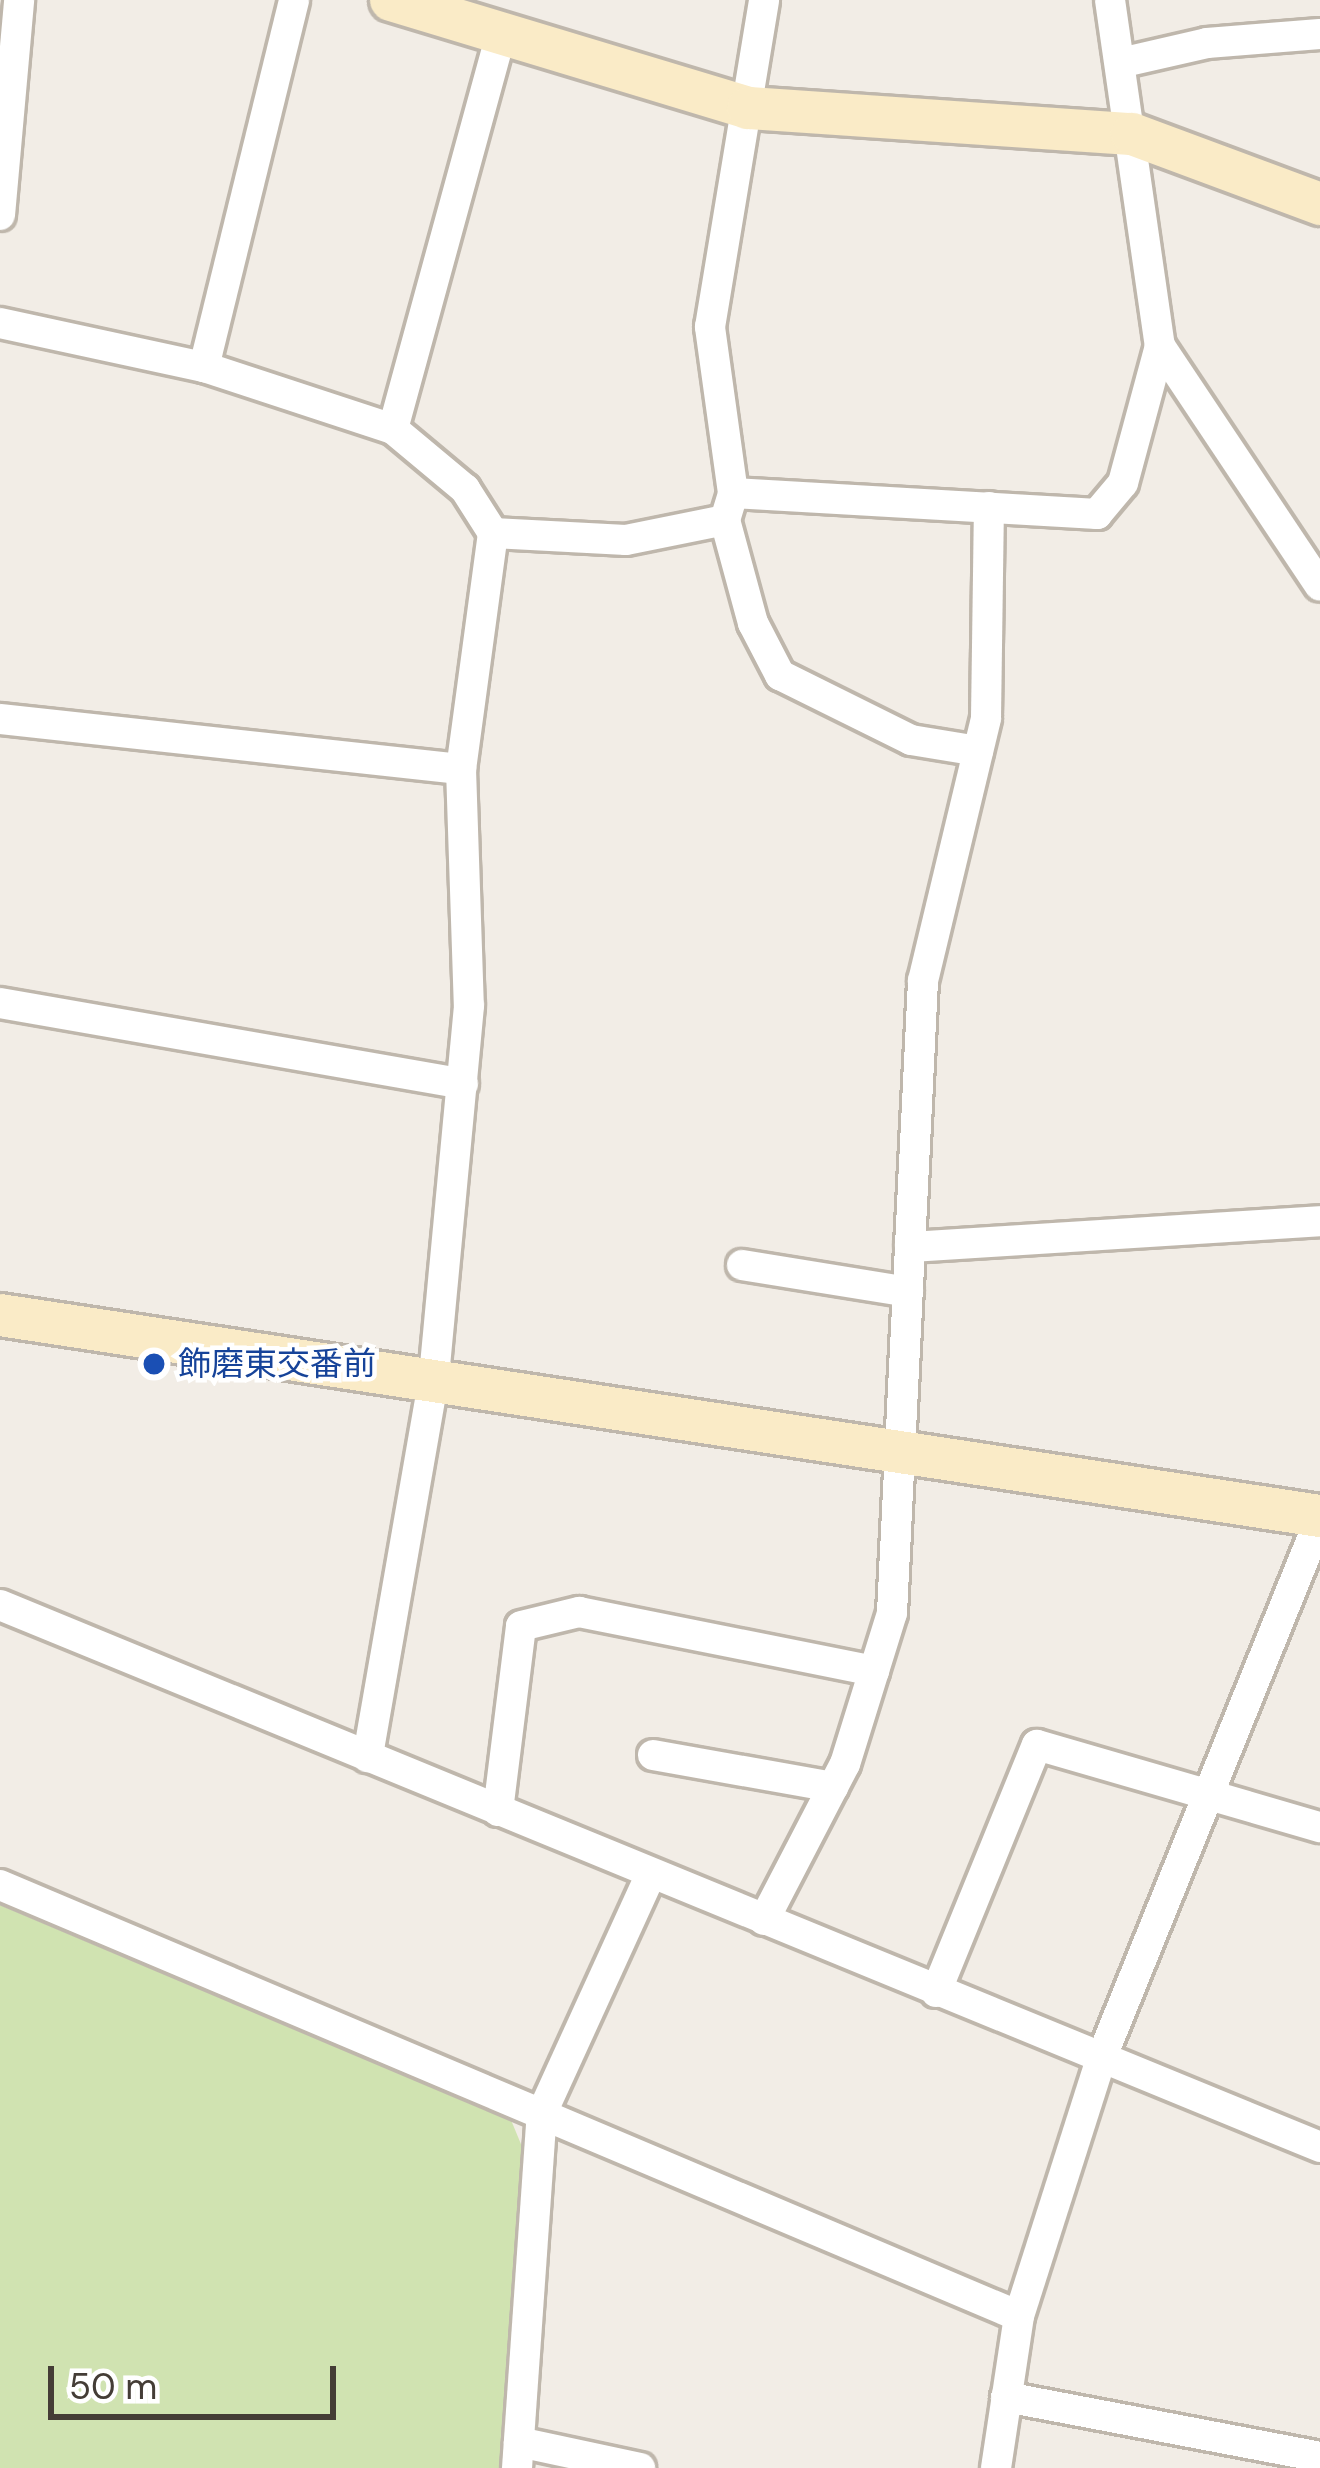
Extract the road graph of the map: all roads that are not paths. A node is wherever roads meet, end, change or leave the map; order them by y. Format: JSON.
{"nodes":[{"id":1,"x":19,"y":0,"type":"edge"},
{"id":2,"x":294,"y":0,"type":"edge"},
{"id":3,"x":391,"y":0,"type":"edge"},
{"id":4,"x":764,"y":0,"type":"edge"},
{"id":5,"x":1110,"y":0,"type":"edge"},
{"id":6,"x":501,"y":34,"type":"junction"},
{"id":7,"x":1320,"y":34,"type":"edge"},
{"id":8,"x":1120,"y":63,"type":"junction"},
{"id":9,"x":748,"y":108,"type":"junction"},
{"id":10,"x":1132,"y":134,"type":"junction"},
{"id":11,"x":1320,"y":204,"type":"edge"},
{"id":12,"x":0,"y":215,"type":"edge"},
{"id":13,"x":0,"y":322,"type":"edge"},
{"id":14,"x":1160,"y":346,"type":"junction"},
{"id":15,"x":204,"y":367,"type":"junction"},
{"id":16,"x":393,"y":429,"type":"junction"},
{"id":17,"x":729,"y":507,"type":"junction"},
{"id":18,"x":989,"y":507,"type":"junction"},
{"id":19,"x":493,"y":533,"type":"junction"},
{"id":20,"x":1320,"y":586,"type":"edge"},
{"id":21,"x":0,"y":719,"type":"edge"},
{"id":22,"x":978,"y":751,"type":"junction"},
{"id":23,"x":461,"y":769,"type":"junction"},
{"id":24,"x":0,"y":1003,"type":"edge"},
{"id":25,"x":463,"y":1084,"type":"junction"},
{"id":26,"x":1320,"y":1221,"type":"edge"},
{"id":27,"x":910,"y":1247,"type":"junction"},
{"id":28,"x":742,"y":1265,"type":"dead end"},
{"id":29,"x":908,"y":1292,"type":"junction"},
{"id":30,"x":0,"y":1315,"type":"edge"},
{"id":31,"x":434,"y":1377,"type":"junction"},
{"id":32,"x":900,"y":1451,"type":"junction"},
{"id":33,"x":1320,"y":1518,"type":"edge"},
{"id":34,"x":0,"y":1606,"type":"edge"},
{"id":35,"x":874,"y":1672,"type":"junction"},
{"id":36,"x":653,"y":1755,"type":"dead end"},
{"id":37,"x":368,"y":1757,"type":"junction"},
{"id":38,"x":833,"y":1787,"type":"junction"},
{"id":39,"x":1210,"y":1795,"type":"junction"},
{"id":40,"x":498,"y":1811,"type":"junction"},
{"id":41,"x":1320,"y":1827,"type":"edge"},
{"id":42,"x":651,"y":1874,"type":"junction"},
{"id":43,"x":0,"y":1886,"type":"edge"},
{"id":44,"x":764,"y":1920,"type":"junction"},
{"id":45,"x":936,"y":1992,"type":"junction"},
{"id":46,"x":1101,"y":2060,"type":"junction"},
{"id":47,"x":542,"y":2113,"type":"junction"},
{"id":48,"x":1320,"y":2147,"type":"edge"},
{"id":49,"x":1019,"y":2316,"type":"junction"},
{"id":50,"x":1006,"y":2397,"type":"junction"},
{"id":51,"x":518,"y":2455,"type":"edge"},
{"id":52,"x":1320,"y":2457,"type":"edge"},
{"id":53,"x":640,"y":2468,"type":"edge"},
{"id":54,"x":996,"y":2468,"type":"edge"}],
"edges":[{"from":1,"to":12,"type":"street"},
{"from":2,"to":15,"type":"street"},
{"from":3,"to":6,"type":"street"},
{"from":4,"to":9,"type":"street"},
{"from":5,"to":8,"type":"street"},
{"from":6,"to":9,"type":"street"},
{"from":6,"to":16,"type":"street"},
{"from":7,"to":8,"type":"street"},
{"from":8,"to":10,"type":"street"},
{"from":9,"to":10,"type":"street"},
{"from":9,"to":17,"type":"street"},
{"from":10,"to":11,"type":"street"},
{"from":10,"to":14,"type":"street"},
{"from":13,"to":15,"type":"street"},
{"from":14,"to":18,"type":"street"},
{"from":14,"to":20,"type":"street"},
{"from":15,"to":16,"type":"street"},
{"from":16,"to":19,"type":"street"},
{"from":17,"to":18,"type":"street"},
{"from":17,"to":19,"type":"street"},
{"from":17,"to":22,"type":"street"},
{"from":18,"to":22,"type":"street"},
{"from":19,"to":23,"type":"street"},
{"from":21,"to":23,"type":"street"},
{"from":22,"to":27,"type":"street"},
{"from":23,"to":25,"type":"street"},
{"from":24,"to":25,"type":"street"},
{"from":25,"to":31,"type":"street"},
{"from":26,"to":27,"type":"street"},
{"from":27,"to":29,"type":"street"},
{"from":28,"to":29,"type":"street"},
{"from":29,"to":32,"type":"street"},
{"from":30,"to":31,"type":"street"},
{"from":31,"to":32,"type":"street"},
{"from":31,"to":37,"type":"street"},
{"from":32,"to":33,"type":"street"},
{"from":32,"to":35,"type":"street"},
{"from":33,"to":39,"type":"street"},
{"from":34,"to":37,"type":"street"},
{"from":35,"to":38,"type":"street"},
{"from":35,"to":40,"type":"street"},
{"from":36,"to":38,"type":"street"},
{"from":37,"to":40,"type":"street"},
{"from":38,"to":44,"type":"street"},
{"from":39,"to":41,"type":"street"},
{"from":39,"to":45,"type":"street"},
{"from":39,"to":46,"type":"street"},
{"from":40,"to":42,"type":"street"},
{"from":42,"to":44,"type":"street"},
{"from":42,"to":47,"type":"street"},
{"from":43,"to":47,"type":"street"},
{"from":44,"to":45,"type":"street"},
{"from":45,"to":46,"type":"street"},
{"from":46,"to":48,"type":"street"},
{"from":46,"to":49,"type":"street"},
{"from":47,"to":49,"type":"street"},
{"from":47,"to":51,"type":"street"},
{"from":49,"to":50,"type":"street"},
{"from":50,"to":52,"type":"street"},
{"from":50,"to":54,"type":"street"},
{"from":51,"to":53,"type":"street"}]}
